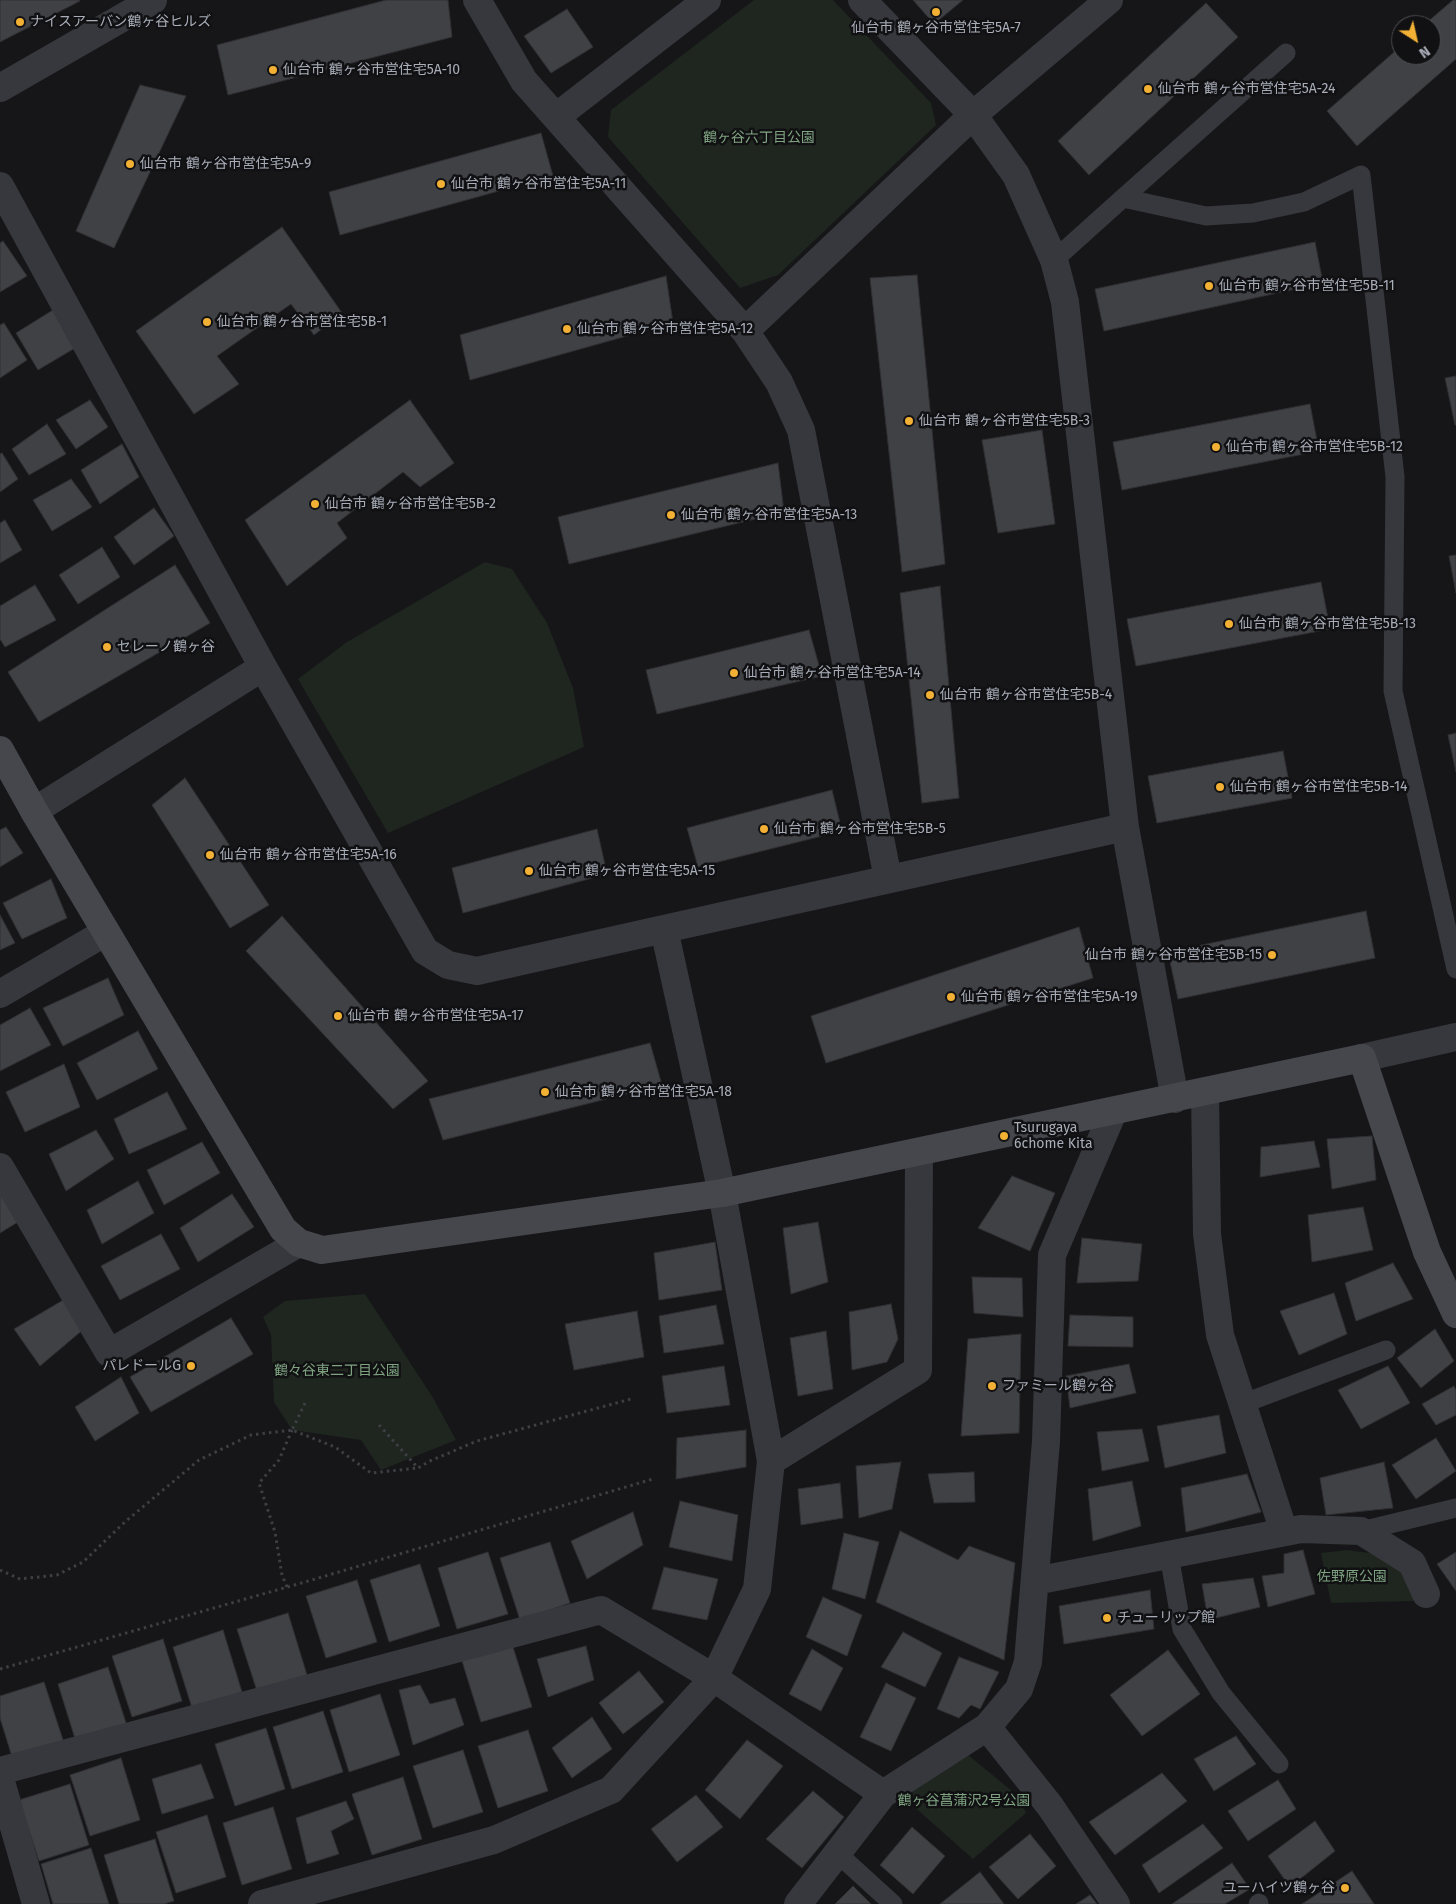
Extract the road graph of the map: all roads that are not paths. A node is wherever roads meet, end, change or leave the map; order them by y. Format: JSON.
{"nodes":[{"id":1,"x":153,"y":0,"type":"edge"},
{"id":2,"x":477,"y":0,"type":"edge"},
{"id":3,"x":707,"y":0,"type":"edge"},
{"id":4,"x":862,"y":0,"type":"edge"},
{"id":5,"x":1109,"y":0,"type":"edge"},
{"id":6,"x":1286,"y":53,"type":"dead end"},
{"id":7,"x":0,"y":88,"type":"edge"},
{"id":8,"x":973,"y":115,"type":"junction"},
{"id":9,"x":556,"y":117,"type":"junction"},
{"id":10,"x":0,"y":186,"type":"edge"},
{"id":11,"x":1123,"y":198,"type":"junction"},
{"id":12,"x":1054,"y":260,"type":"junction"},
{"id":13,"x":745,"y":331,"type":"junction"},
{"id":14,"x":263,"y":667,"type":"junction"},
{"id":15,"x":0,"y":750,"type":"edge"},
{"id":16,"x":34,"y":811,"type":"junction"},
{"id":17,"x":1125,"y":827,"type":"junction"},
{"id":18,"x":888,"y":879,"type":"junction"},
{"id":19,"x":664,"y":929,"type":"junction"},
{"id":20,"x":106,"y":932,"type":"junction"},
{"id":21,"x":1456,"y":969,"type":"edge"},
{"id":22,"x":0,"y":994,"type":"edge"},
{"id":23,"x":1456,"y":1037,"type":"edge"},
{"id":24,"x":1362,"y":1058,"type":"junction"},
{"id":25,"x":1205,"y":1092,"type":"junction"},
{"id":26,"x":1175,"y":1099,"type":"junction"},
{"id":27,"x":1113,"y":1112,"type":"junction"},
{"id":28,"x":919,"y":1152,"type":"junction"},
{"id":29,"x":0,"y":1167,"type":"edge"},
{"id":30,"x":722,"y":1193,"type":"junction"},
{"id":31,"x":299,"y":1243,"type":"junction"},
{"id":32,"x":1456,"y":1314,"type":"edge"},
{"id":33,"x":1386,"y":1350,"type":"dead end"},
{"id":34,"x":1242,"y":1404,"type":"junction"},
{"id":35,"x":771,"y":1461,"type":"junction"},
{"id":36,"x":1456,"y":1508,"type":"edge"},
{"id":37,"x":1362,"y":1531,"type":"junction"},
{"id":38,"x":1284,"y":1532,"type":"junction"},
{"id":39,"x":1169,"y":1555,"type":"junction"},
{"id":40,"x":1035,"y":1582,"type":"junction"},
{"id":41,"x":1426,"y":1594,"type":"dead end"},
{"id":42,"x":714,"y":1678,"type":"junction"},
{"id":43,"x":987,"y":1727,"type":"junction"},
{"id":44,"x":1279,"y":1764,"type":"dead end"},
{"id":45,"x":0,"y":1771,"type":"edge"},
{"id":46,"x":0,"y":1778,"type":"edge"},
{"id":47,"x":883,"y":1794,"type":"junction"},
{"id":48,"x":837,"y":1853,"type":"junction"},
{"id":49,"x":36,"y":1904,"type":"edge"},
{"id":50,"x":262,"y":1904,"type":"edge"},
{"id":51,"x":798,"y":1904,"type":"edge"},
{"id":52,"x":893,"y":1904,"type":"edge"},
{"id":53,"x":1116,"y":1904,"type":"edge"}],
"edges":[{"from":1,"to":7,"type":"street"},
{"from":2,"to":9,"type":"street"},
{"from":3,"to":9,"type":"street"},
{"from":4,"to":8,"type":"street"},
{"from":5,"to":8,"type":"street"},
{"from":6,"to":11,"type":"lane"},
{"from":8,"to":12,"type":"street"},
{"from":8,"to":13,"type":"street"},
{"from":9,"to":13,"type":"street"},
{"from":10,"to":14,"type":"street"},
{"from":11,"to":12,"type":"lane"},
{"from":11,"to":21,"type":"lane"},
{"from":12,"to":17,"type":"street"},
{"from":13,"to":18,"type":"street"},
{"from":14,"to":16,"type":"street"},
{"from":14,"to":19,"type":"street"},
{"from":15,"to":16,"type":"street"},
{"from":16,"to":20,"type":"street"},
{"from":17,"to":18,"type":"street"},
{"from":17,"to":26,"type":"street"},
{"from":18,"to":19,"type":"street"},
{"from":19,"to":30,"type":"street"},
{"from":20,"to":22,"type":"street"},
{"from":20,"to":31,"type":"street"},
{"from":23,"to":24,"type":"street"},
{"from":24,"to":25,"type":"street"},
{"from":24,"to":32,"type":"street"},
{"from":25,"to":26,"type":"street"},
{"from":25,"to":34,"type":"street"},
{"from":26,"to":27,"type":"street"},
{"from":27,"to":28,"type":"street"},
{"from":27,"to":40,"type":"street"},
{"from":28,"to":30,"type":"street"},
{"from":28,"to":35,"type":"street"},
{"from":29,"to":31,"type":"street"},
{"from":30,"to":31,"type":"street"},
{"from":30,"to":35,"type":"street"},
{"from":33,"to":34,"type":"lane"},
{"from":34,"to":38,"type":"street"},
{"from":35,"to":42,"type":"street"},
{"from":36,"to":37,"type":"lane"},
{"from":37,"to":38,"type":"street"},
{"from":37,"to":41,"type":"street"},
{"from":38,"to":39,"type":"street"},
{"from":39,"to":40,"type":"street"},
{"from":39,"to":44,"type":"lane"},
{"from":40,"to":43,"type":"street"},
{"from":42,"to":45,"type":"street"},
{"from":42,"to":47,"type":"street"},
{"from":42,"to":50,"type":"street"},
{"from":43,"to":47,"type":"street"},
{"from":43,"to":53,"type":"street"},
{"from":46,"to":49,"type":"street"},
{"from":47,"to":48,"type":"street"},
{"from":48,"to":51,"type":"street"},
{"from":48,"to":52,"type":"lane"}]}
